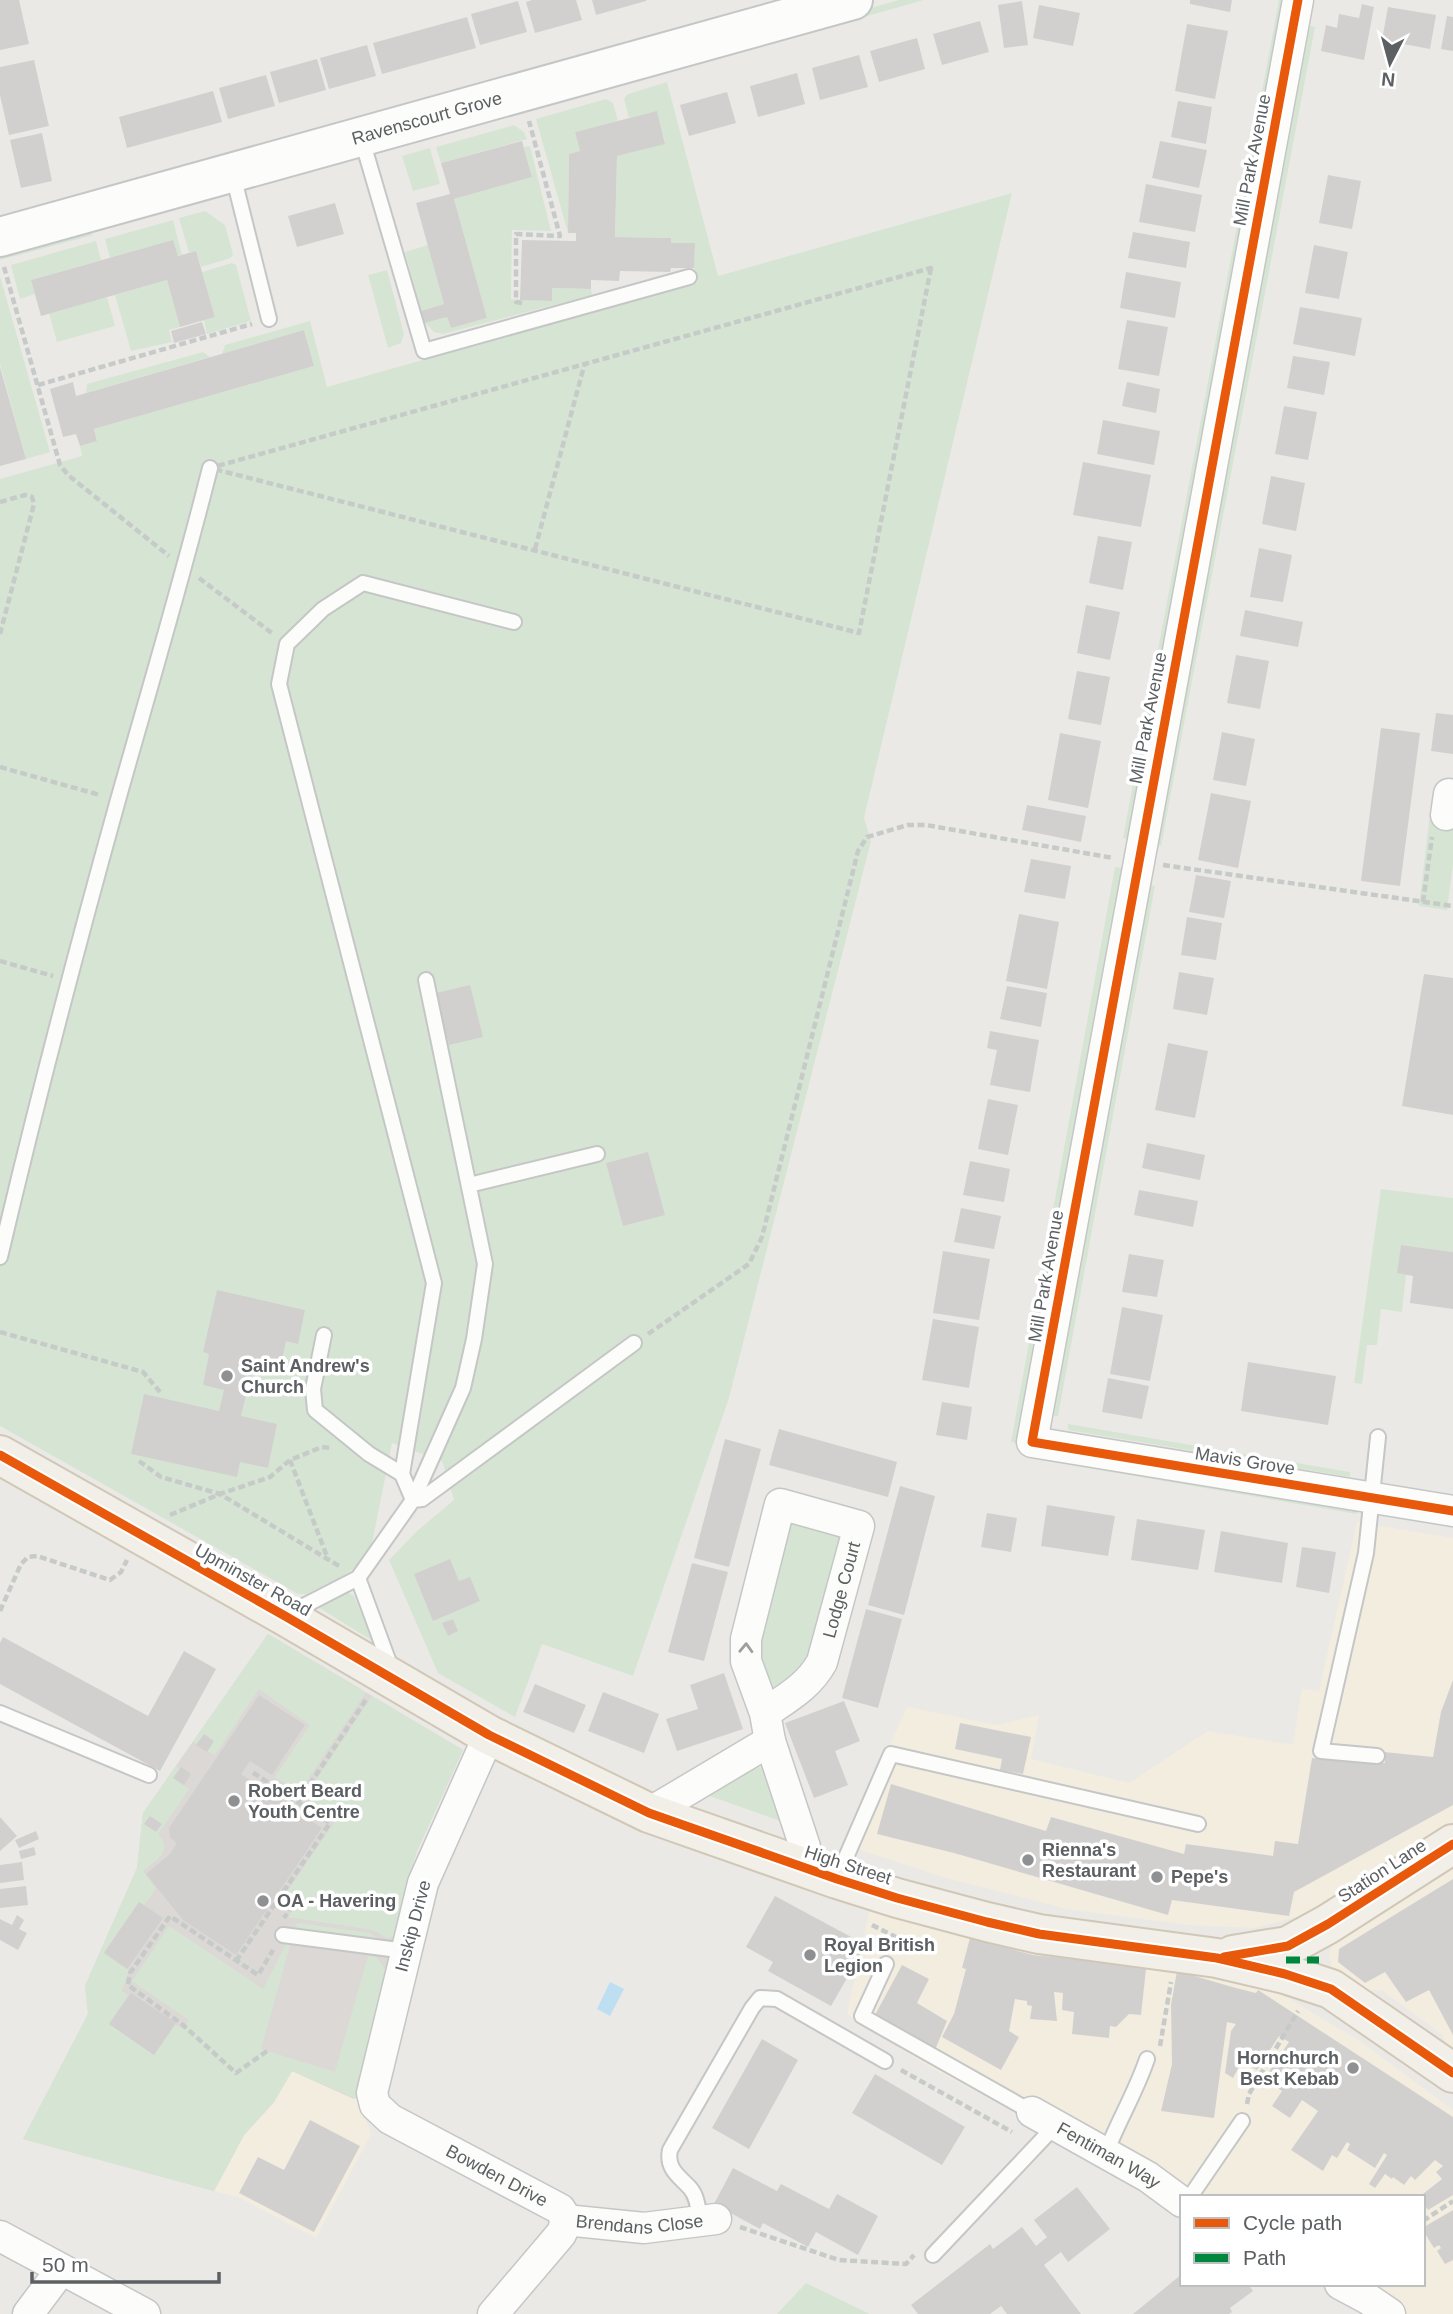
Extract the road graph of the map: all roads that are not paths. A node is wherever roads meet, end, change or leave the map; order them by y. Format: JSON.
{"nodes":[{"id":1,"x":853,"y":0,"type":"edge"},
{"id":2,"x":1298,"y":0,"type":"edge"},
{"id":3,"x":362,"y":138,"type":"junction"},
{"id":4,"x":233,"y":174,"type":"junction"},
{"id":5,"x":2,"y":252,"type":"edge"},
{"id":6,"x":689,"y":277,"type":"dead end"},
{"id":7,"x":270,"y":319,"type":"road end"},
{"id":8,"x":210,"y":468,"type":"road end"},
{"id":9,"x":514,"y":622,"type":"dead end"},
{"id":10,"x":426,"y":980,"type":"dead end"},
{"id":11,"x":597,"y":1154,"type":"dead end"},
{"id":12,"x":469,"y":1185,"type":"junction"},
{"id":13,"x":0,"y":1256,"type":"edge"},
{"id":14,"x":324,"y":1335,"type":"dead end"},
{"id":15,"x":634,"y":1343,"type":"road end"},
{"id":16,"x":1378,"y":1437,"type":"dead end"},
{"id":17,"x":1032,"y":1442,"type":"joint"},
{"id":18,"x":0,"y":1455,"type":"edge"},
{"id":19,"x":402,"y":1474,"type":"junction"},
{"id":20,"x":1374,"y":1497,"type":"junction"},
{"id":21,"x":413,"y":1500,"type":"junction"},
{"id":22,"x":1453,"y":1511,"type":"edge"},
{"id":23,"x":358,"y":1578,"type":"junction"},
{"id":24,"x":285,"y":1616,"type":"junction"},
{"id":25,"x":389,"y":1676,"type":"junction"},
{"id":26,"x":0,"y":1713,"type":"edge"},
{"id":27,"x":768,"y":1727,"type":"junction"},
{"id":28,"x":489,"y":1735,"type":"junction"},
{"id":29,"x":1377,"y":1756,"type":"dead end"},
{"id":30,"x":149,"y":1775,"type":"dead end"},
{"id":31,"x":649,"y":1813,"type":"junction"},
{"id":32,"x":1198,"y":1824,"type":"dead end"},
{"id":33,"x":1453,"y":1844,"type":"edge"},
{"id":34,"x":821,"y":1873,"type":"junction"},
{"id":35,"x":1328,"y":1924,"type":"junction"},
{"id":36,"x":280,"y":1932,"type":"road end"},
{"id":37,"x":406,"y":1951,"type":"junction"},
{"id":38,"x":1217,"y":1958,"type":"junction"},
{"id":39,"x":886,"y":1964,"type":"dead end"},
{"id":40,"x":1316,"y":1998,"type":"junction"},
{"id":41,"x":1147,"y":2059,"type":"dead end"},
{"id":42,"x":885,"y":2061,"type":"road end"},
{"id":43,"x":1453,"y":2073,"type":"edge"},
{"id":44,"x":390,"y":2119,"type":"joint"},
{"id":45,"x":1242,"y":2121,"type":"road end"},
{"id":46,"x":1033,"y":2123,"type":"junction"},
{"id":47,"x":1106,"y":2153,"type":"junction"},
{"id":48,"x":1191,"y":2195,"type":"edge"},
{"id":49,"x":1180,"y":2201,"type":"edge"},
{"id":50,"x":565,"y":2220,"type":"junction"},
{"id":51,"x":708,"y":2220,"type":"joint"},
{"id":52,"x":0,"y":2236,"type":"edge"},
{"id":53,"x":926,"y":2252,"type":"road end"},
{"id":54,"x":61,"y":2270,"type":"junction"},
{"id":55,"x":1344,"y":2286,"type":"edge"},
{"id":56,"x":29,"y":2314,"type":"edge"},
{"id":57,"x":145,"y":2314,"type":"edge"},
{"id":58,"x":493,"y":2314,"type":"edge"},
{"id":59,"x":1390,"y":2314,"type":"edge"}],
"edges":[{"from":1,"to":3,"type":"street","name":"Ravenscourt Grove"},
{"from":2,"to":17,"type":"street","name":"Mill Park Avenue"},
{"from":3,"to":4,"type":"street","name":"Ravenscourt Grove"},
{"from":3,"to":6,"type":"lane"},
{"from":4,"to":5,"type":"street","name":"Ravenscourt Grove"},
{"from":4,"to":7,"type":"lane"},
{"from":8,"to":13,"type":"lane"},
{"from":9,"to":19,"type":"lane"},
{"from":10,"to":12,"type":"lane"},
{"from":11,"to":12,"type":"lane"},
{"from":12,"to":21,"type":"lane"},
{"from":14,"to":19,"type":"lane"},
{"from":15,"to":21,"type":"lane"},
{"from":16,"to":20,"type":"lane"},
{"from":17,"to":20,"type":"street","name":"Mavis Grove"},
{"from":18,"to":24,"type":"main road","name":"Upminster Road"},
{"from":19,"to":21,"type":"lane"},
{"from":20,"to":22,"type":"street","name":"Mavis Grove"},
{"from":20,"to":29,"type":"lane"},
{"from":21,"to":23,"type":"lane"},
{"from":23,"to":24,"type":"lane"},
{"from":23,"to":25,"type":"lane"},
{"from":24,"to":25,"type":"main road","name":"Upminster Road"},
{"from":25,"to":28,"type":"main road","name":"Upminster Road"},
{"from":26,"to":30,"type":"lane"},
{"from":27,"to":27,"type":"street","name":"Lodge Court","one_way":true},
{"from":27,"to":31,"type":"street"},
{"from":27,"to":34,"type":"street","name":"Lodge Court"},
{"from":28,"to":31,"type":"main road","name":"High Street"},
{"from":28,"to":37,"type":"street","name":"Inskip Drive"},
{"from":31,"to":34,"type":"main road","name":"High Street"},
{"from":32,"to":34,"type":"lane"},
{"from":33,"to":35,"type":"main road","name":"Station Lane"},
{"from":34,"to":38,"type":"main road","name":"High Street"},
{"from":35,"to":38,"type":"main road","name":"High Street"},
{"from":35,"to":40,"type":"main road"},
{"from":36,"to":37,"type":"lane"},
{"from":37,"to":44,"type":"street","name":"Inskip Drive"},
{"from":38,"to":40,"type":"main road","name":"High Street"},
{"from":39,"to":46,"type":"lane"},
{"from":40,"to":43,"type":"main road","name":"High Street"},
{"from":41,"to":47,"type":"lane"},
{"from":42,"to":51,"type":"lane"},
{"from":44,"to":50,"type":"street","name":"Bowden Drive"},
{"from":45,"to":48,"type":"lane"},
{"from":46,"to":47,"type":"street","name":"Fentiman Way"},
{"from":46,"to":53,"type":"lane"},
{"from":47,"to":49,"type":"street","name":"Fentiman Way"},
{"from":50,"to":51,"type":"street","name":"Brendans Close"},
{"from":50,"to":58,"type":"street","name":"Bowden Drive"},
{"from":52,"to":54,"type":"street"},
{"from":54,"to":56,"type":"street"},
{"from":54,"to":57,"type":"street"},
{"from":55,"to":59,"type":"street"}]}
